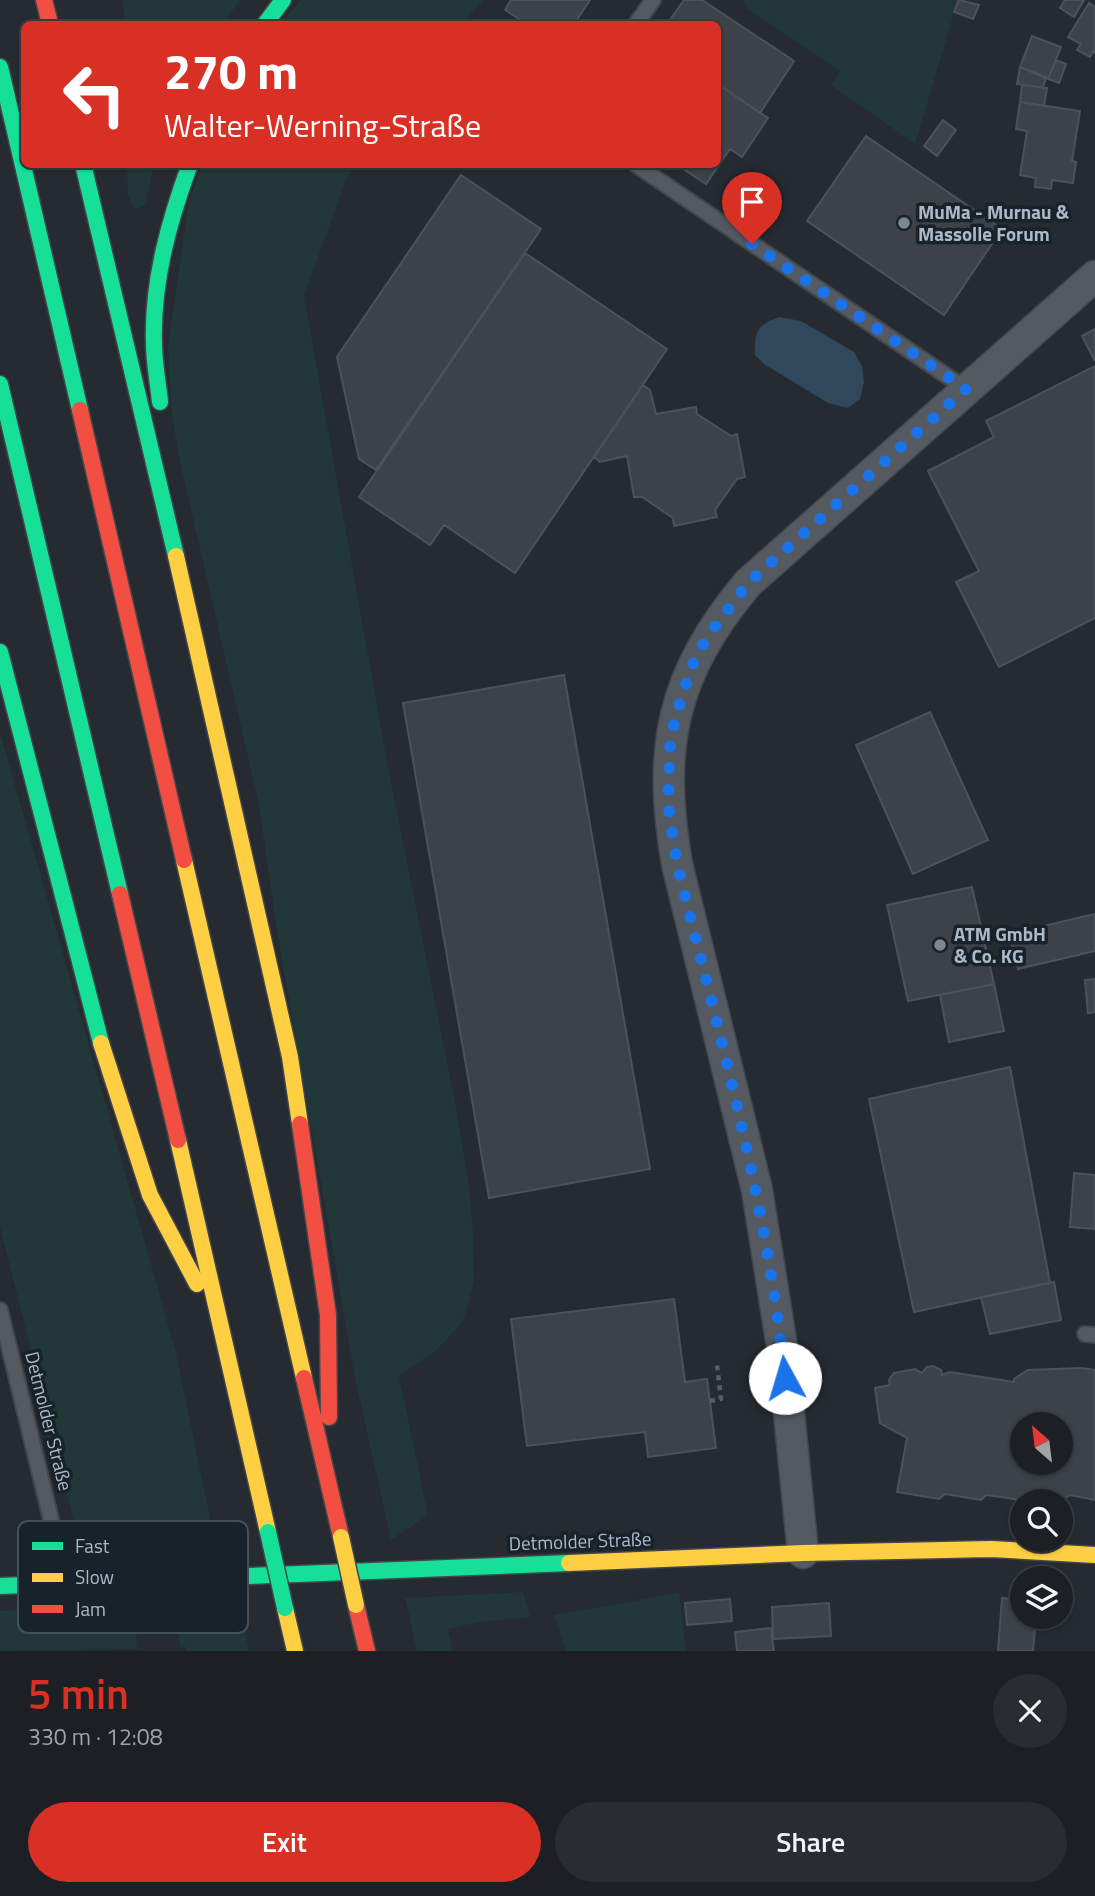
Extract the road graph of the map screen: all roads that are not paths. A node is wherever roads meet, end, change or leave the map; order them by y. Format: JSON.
{"nodes":[{"id":1,"x":44,"y":0,"type":"edge"},
{"id":2,"x":283,"y":0,"type":"edge"},
{"id":3,"x":653,"y":0,"type":"edge"},
{"id":4,"x":49,"y":21,"type":"edge"},
{"id":5,"x":267,"y":21,"type":"edge"},
{"id":6,"x":638,"y":21,"type":"edge"},
{"id":7,"x":0,"y":67,"type":"edge"},
{"id":8,"x":21,"y":158,"type":"edge"},
{"id":9,"x":23,"y":168,"type":"edge"},
{"id":10,"x":84,"y":168,"type":"edge"},
{"id":11,"x":188,"y":168,"type":"edge"},
{"id":12,"x":641,"y":168,"type":"edge"},
{"id":13,"x":1095,"y":276,"type":"edge"},
{"id":14,"x":0,"y":384,"type":"edge"},
{"id":15,"x":966,"y":389,"type":"junction"},
{"id":16,"x":167,"y":516,"type":"junction"},
{"id":17,"x":0,"y":652,"type":"edge"},
{"id":18,"x":0,"y":1310,"type":"edge"},
{"id":19,"x":224,"y":1336,"type":"junction"},
{"id":20,"x":329,"y":1489,"type":"junction"},
{"id":21,"x":51,"y":1521,"type":"edge"},
{"id":22,"x":803,"y":1553,"type":"junction"},
{"id":23,"x":1095,"y":1555,"type":"edge"},
{"id":24,"x":248,"y":1576,"type":"edge"},
{"id":25,"x":18,"y":1585,"type":"edge"},
{"id":26,"x":0,"y":1586,"type":"edge"},
{"id":27,"x":295,"y":1651,"type":"edge"},
{"id":28,"x":367,"y":1651,"type":"edge"}],
"edges":[{"from":1,"to":4,"type":"main road"},
{"from":2,"to":5,"type":"main road"},
{"from":3,"to":6,"type":"lane"},
{"from":7,"to":8,"type":"main road"},
{"from":9,"to":20,"type":"main road"},
{"from":10,"to":16,"type":"main road"},
{"from":11,"to":16,"type":"main road"},
{"from":12,"to":15,"type":"lane"},
{"from":13,"to":15,"type":"street"},
{"from":14,"to":19,"type":"main road"},
{"from":15,"to":22,"type":"street"},
{"from":16,"to":20,"type":"main road"},
{"from":17,"to":19,"type":"main road"},
{"from":18,"to":21,"type":"lane","name":"Detmolder Straße"},
{"from":19,"to":27,"type":"main road","bridge":true},
{"from":20,"to":28,"type":"main road","bridge":true},
{"from":22,"to":23,"type":"main road","name":"Detmolder Straße"},
{"from":22,"to":24,"type":"main road","name":"Detmolder Straße"},
{"from":25,"to":26,"type":"main road","name":"Detmolder Straße"}]}
